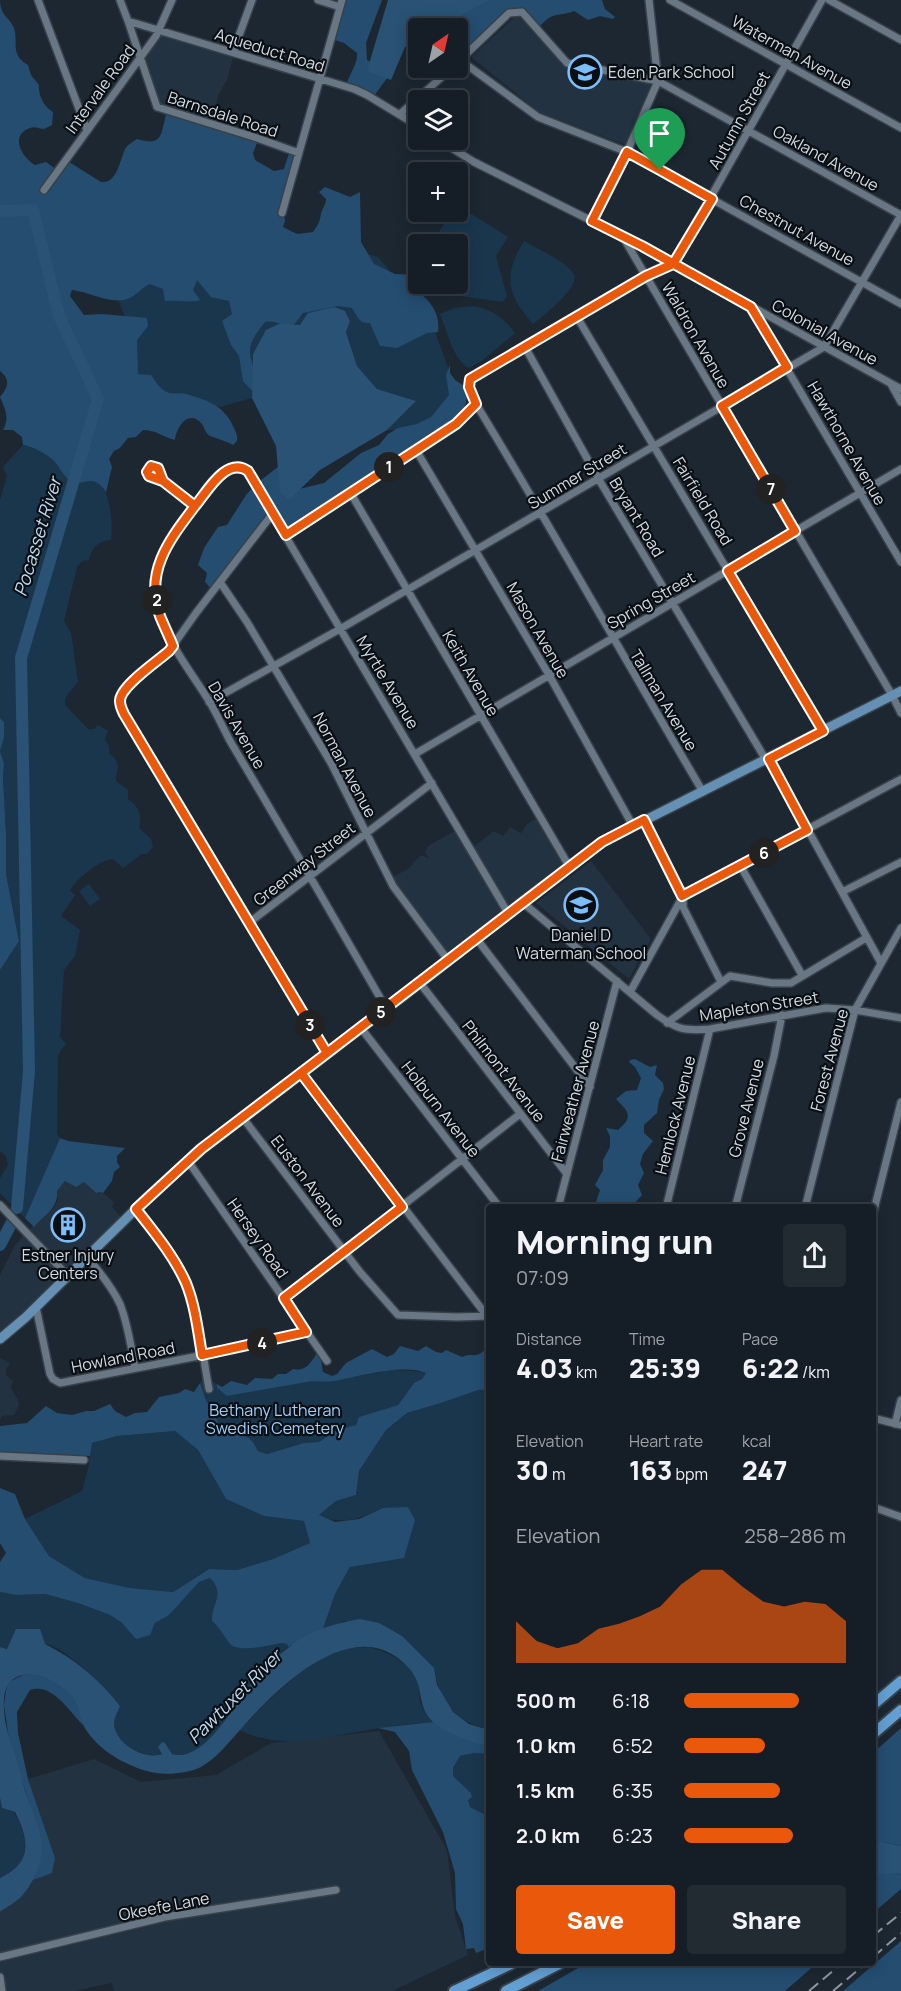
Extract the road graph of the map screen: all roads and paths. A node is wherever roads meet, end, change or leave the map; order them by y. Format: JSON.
{"nodes":[{"id":1,"x":38,"y":0,"type":"edge"},
{"id":2,"x":120,"y":0,"type":"edge"},
{"id":3,"x":172,"y":0,"type":"edge"},
{"id":4,"x":252,"y":0,"type":"edge"},
{"id":5,"x":318,"y":0,"type":"edge"},
{"id":6,"x":649,"y":0,"type":"edge"},
{"id":7,"x":670,"y":0,"type":"edge"},
{"id":8,"x":822,"y":0,"type":"edge"},
{"id":9,"x":829,"y":0,"type":"edge"},
{"id":10,"x":341,"y":4,"type":"edge"},
{"id":11,"x":128,"y":21,"type":"junction"},
{"id":12,"x":159,"y":32,"type":"junction"},
{"id":13,"x":901,"y":40,"type":"edge"},
{"id":14,"x":233,"y":52,"type":"junction"},
{"id":15,"x":468,"y":53,"type":"edge"},
{"id":16,"x":141,"y":57,"type":"junction"},
{"id":17,"x":785,"y":64,"type":"junction"},
{"id":18,"x":468,"y":67,"type":"edge"},
{"id":19,"x":441,"y":78,"type":"edge"},
{"id":20,"x":320,"y":79,"type":"junction"},
{"id":21,"x":658,"y":81,"type":"junction"},
{"id":22,"x":400,"y":114,"type":"junction"},
{"id":23,"x":408,"y":119,"type":"edge"},
{"id":24,"x":901,"y":128,"type":"edge"},
{"id":25,"x":87,"y":130,"type":"junction"},
{"id":26,"x":749,"y":131,"type":"junction"},
{"id":27,"x":455,"y":150,"type":"edge"},
{"id":28,"x":627,"y":152,"type":"junction"},
{"id":29,"x":299,"y":153,"type":"junction"},
{"id":30,"x":44,"y":190,"type":"dead end"},
{"id":31,"x":712,"y":199,"type":"junction"},
{"id":32,"x":282,"y":213,"type":"dead end"},
{"id":33,"x":901,"y":215,"type":"edge"},
{"id":34,"x":592,"y":221,"type":"junction"},
{"id":35,"x":623,"y":237,"type":"junction"},
{"id":36,"x":673,"y":264,"type":"junction"},
{"id":37,"x":646,"y":276,"type":"junction"},
{"id":38,"x":863,"y":282,"type":"junction"},
{"id":39,"x":901,"y":303,"type":"edge"},
{"id":40,"x":751,"y":307,"type":"junction"},
{"id":41,"x":577,"y":316,"type":"junction"},
{"id":42,"x":525,"y":347,"type":"junction"},
{"id":43,"x":824,"y":347,"type":"junction"},
{"id":44,"x":787,"y":367,"type":"junction"},
{"id":45,"x":891,"y":384,"type":"junction"},
{"id":46,"x":901,"y":389,"type":"edge"},
{"id":47,"x":901,"y":402,"type":"edge"},
{"id":48,"x":476,"y":404,"type":"junction"},
{"id":49,"x":722,"y":406,"type":"junction"},
{"id":50,"x":654,"y":446,"type":"junction"},
{"id":51,"x":416,"y":450,"type":"junction"},
{"id":52,"x":242,"y":467,"type":"joint"},
{"id":53,"x":901,"y":469,"type":"edge"},
{"id":54,"x":598,"y":478,"type":"junction"},
{"id":55,"x":163,"y":481,"type":"dead end"},
{"id":56,"x":350,"y":492,"type":"junction"},
{"id":57,"x":861,"y":493,"type":"junction"},
{"id":58,"x":195,"y":506,"type":"junction"},
{"id":59,"x":542,"y":512,"type":"junction"},
{"id":60,"x":273,"y":513,"type":"junction"},
{"id":61,"x":795,"y":531,"type":"junction"},
{"id":62,"x":286,"y":535,"type":"junction"},
{"id":63,"x":476,"y":551,"type":"junction"},
{"id":64,"x":901,"y":562,"type":"edge"},
{"id":65,"x":728,"y":571,"type":"junction"},
{"id":66,"x":220,"y":582,"type":"junction"},
{"id":67,"x":407,"y":590,"type":"junction"},
{"id":68,"x":672,"y":603,"type":"junction"},
{"id":69,"x":340,"y":629,"type":"junction"},
{"id":70,"x":612,"y":639,"type":"junction"},
{"id":71,"x":173,"y":646,"type":"junction"},
{"id":72,"x":273,"y":665,"type":"junction"},
{"id":73,"x":549,"y":675,"type":"junction"},
{"id":74,"x":897,"y":693,"type":"edge"},
{"id":75,"x":209,"y":702,"type":"junction"},
{"id":76,"x":901,"y":713,"type":"edge"},
{"id":77,"x":481,"y":716,"type":"junction"},
{"id":78,"x":823,"y":731,"type":"junction"},
{"id":79,"x":415,"y":754,"type":"junction"},
{"id":80,"x":767,"y":760,"type":"junction"},
{"id":81,"x":901,"y":779,"type":"edge"},
{"id":82,"x":432,"y":783,"type":"junction"},
{"id":83,"x":703,"y":792,"type":"junction"},
{"id":84,"x":644,"y":820,"type":"junction"},
{"id":85,"x":633,"y":826,"type":"junction"},
{"id":86,"x":807,"y":830,"type":"junction"},
{"id":87,"x":365,"y":833,"type":"junction"},
{"id":88,"x":901,"y":862,"type":"edge"},
{"id":89,"x":740,"y":865,"type":"junction"},
{"id":90,"x":569,"y":867,"type":"junction"},
{"id":91,"x":310,"y":875,"type":"junction"},
{"id":92,"x":842,"y":892,"type":"junction"},
{"id":93,"x":682,"y":896,"type":"junction"},
{"id":94,"x":522,"y":902,"type":"junction"},
{"id":95,"x":508,"y":913,"type":"junction"},
{"id":96,"x":250,"y":922,"type":"junction"},
{"id":97,"x":901,"y":928,"type":"edge"},
{"id":98,"x":476,"y":938,"type":"junction"},
{"id":99,"x":866,"y":938,"type":"junction"},
{"id":100,"x":448,"y":960,"type":"junction"},
{"id":101,"x":881,"y":963,"type":"junction"},
{"id":102,"x":802,"y":975,"type":"junction"},
{"id":103,"x":617,"y":981,"type":"junction"},
{"id":104,"x":721,"y":982,"type":"junction"},
{"id":105,"x":420,"y":983,"type":"junction"},
{"id":106,"x":630,"y":992,"type":"junction"},
{"id":107,"x":386,"y":1008,"type":"junction"},
{"id":108,"x":855,"y":1010,"type":"junction"},
{"id":109,"x":782,"y":1015,"type":"junction"},
{"id":110,"x":901,"y":1018,"type":"edge"},
{"id":111,"x":667,"y":1023,"type":"junction"},
{"id":112,"x":361,"y":1028,"type":"junction"},
{"id":113,"x":710,"y":1029,"type":"junction"},
{"id":114,"x":327,"y":1053,"type":"junction"},
{"id":115,"x":301,"y":1073,"type":"junction"},
{"id":116,"x":590,"y":1087,"type":"junction"},
{"id":117,"x":901,"y":1102,"type":"edge"},
{"id":118,"x":520,"y":1114,"type":"junction"},
{"id":119,"x":243,"y":1118,"type":"junction"},
{"id":120,"x":463,"y":1159,"type":"junction"},
{"id":121,"x":188,"y":1161,"type":"junction"},
{"id":122,"x":567,"y":1174,"type":"junction"},
{"id":123,"x":497,"y":1204,"type":"edge"},
{"id":124,"x":559,"y":1204,"type":"edge"},
{"id":125,"x":667,"y":1204,"type":"edge"},
{"id":126,"x":736,"y":1204,"type":"edge"},
{"id":127,"x":806,"y":1204,"type":"edge"},
{"id":128,"x":876,"y":1204,"type":"edge"},
{"id":129,"x":0,"y":1205,"type":"edge"},
{"id":130,"x":402,"y":1207,"type":"junction"},
{"id":131,"x":136,"y":1209,"type":"junction"},
{"id":132,"x":344,"y":1251,"type":"junction"},
{"id":133,"x":87,"y":1257,"type":"junction"},
{"id":134,"x":68,"y":1276,"type":"junction"},
{"id":135,"x":284,"y":1298,"type":"junction"},
{"id":136,"x":36,"y":1307,"type":"junction"},
{"id":137,"x":486,"y":1313,"type":"edge"},
{"id":138,"x":486,"y":1316,"type":"edge"},
{"id":139,"x":306,"y":1332,"type":"junction"},
{"id":140,"x":0,"y":1339,"type":"edge"},
{"id":141,"x":202,"y":1355,"type":"junction"},
{"id":142,"x":327,"y":1361,"type":"dead end"},
{"id":143,"x":135,"y":1368,"type":"junction"},
{"id":144,"x":209,"y":1389,"type":"dead end"},
{"id":145,"x":901,"y":1400,"type":"edge"},
{"id":146,"x":876,"y":1419,"type":"edge"},
{"id":147,"x":898,"y":1425,"type":"edge"},
{"id":148,"x":0,"y":1456,"type":"edge"},
{"id":149,"x":84,"y":1460,"type":"dead end"},
{"id":150,"x":876,"y":1511,"type":"edge"},
{"id":151,"x":901,"y":1517,"type":"edge"},
{"id":152,"x":901,"y":1681,"type":"edge"},
{"id":153,"x":876,"y":1702,"type":"edge"},
{"id":154,"x":901,"y":1710,"type":"edge"},
{"id":155,"x":876,"y":1731,"type":"edge"},
{"id":156,"x":336,"y":1890,"type":"dead end"},
{"id":157,"x":0,"y":1957,"type":"edge"},
{"id":158,"x":507,"y":1966,"type":"edge"},
{"id":159,"x":555,"y":1966,"type":"edge"},
{"id":160,"x":0,"y":1977,"type":"edge"},
{"id":161,"x":2,"y":1991,"type":"edge"},
{"id":162,"x":454,"y":1991,"type":"edge"},
{"id":163,"x":506,"y":1991,"type":"edge"}],
"edges":[{"from":1,"to":25,"type":"street"},
{"from":2,"to":11,"type":"street"},
{"from":3,"to":12,"type":"street","name":"Intervale Road"},
{"from":4,"to":14,"type":"street"},
{"from":5,"to":10,"type":"street"},
{"from":6,"to":21,"type":"street"},
{"from":7,"to":17,"type":"street","name":"Waterman Avenue"},
{"from":8,"to":17,"type":"street","name":"Autumn Street"},
{"from":9,"to":13,"type":"street"},
{"from":10,"to":20,"type":"street"},
{"from":11,"to":12,"type":"street","name":"Aqueduct Road"},
{"from":11,"to":16,"type":"street","name":"Barnsdale Road"},
{"from":12,"to":14,"type":"street","name":"Aqueduct Road"},
{"from":12,"to":16,"type":"street","name":"Intervale Road"},
{"from":14,"to":20,"type":"street","name":"Aqueduct Road"},
{"from":15,"to":21,"type":"street","name":"Oakland Avenue"},
{"from":16,"to":25,"type":"street","name":"Intervale Road"},
{"from":16,"to":29,"type":"street","name":"Barnsdale Road"},
{"from":17,"to":24,"type":"street","name":"Waterman Avenue"},
{"from":17,"to":26,"type":"street","name":"Autumn Street"},
{"from":18,"to":28,"type":"street","name":"Chestnut Avenue"},
{"from":19,"to":22,"type":"street"},
{"from":20,"to":22,"type":"street","name":"Aqueduct Road"},
{"from":20,"to":29,"type":"street"},
{"from":21,"to":26,"type":"street","name":"Oakland Avenue"},
{"from":21,"to":28,"type":"street"},
{"from":22,"to":23,"type":"street","name":"Aqueduct Road"},
{"from":25,"to":30,"type":"street","name":"Intervale Road"},
{"from":26,"to":31,"type":"street","name":"Autumn Street"},
{"from":26,"to":33,"type":"street","name":"Oakland Avenue"},
{"from":27,"to":34,"type":"street"},
{"from":28,"to":31,"type":"street","name":"Chestnut Avenue"},
{"from":28,"to":34,"type":"street"},
{"from":29,"to":32,"type":"street"},
{"from":31,"to":36,"type":"street","name":"Autumn Street"},
{"from":31,"to":38,"type":"street","name":"Chestnut Avenue"},
{"from":33,"to":38,"type":"street"},
{"from":34,"to":35,"type":"street"},
{"from":35,"to":36,"type":"street"},
{"from":35,"to":37,"type":"street","name":"Waldron Avenue"},
{"from":36,"to":37,"type":"street"},
{"from":36,"to":40,"type":"street","name":"Colonial Avenue"},
{"from":37,"to":41,"type":"street"},
{"from":37,"to":49,"type":"street","name":"Waldron Avenue"},
{"from":38,"to":39,"type":"street","name":"Chestnut Avenue"},
{"from":38,"to":43,"type":"street"},
{"from":40,"to":43,"type":"street","name":"Colonial Avenue"},
{"from":40,"to":44,"type":"street","name":"Hawthorne Avenue"},
{"from":41,"to":42,"type":"street"},
{"from":41,"to":50,"type":"street","name":"Fairfield Road"},
{"from":42,"to":48,"type":"street"},
{"from":42,"to":54,"type":"street","name":"Bryant Road"},
{"from":43,"to":44,"type":"street","name":"Summer Street"},
{"from":43,"to":45,"type":"street","name":"Colonial Avenue"},
{"from":44,"to":49,"type":"street","name":"Summer Street"},
{"from":44,"to":57,"type":"street","name":"Hawthorne Avenue"},
{"from":45,"to":46,"type":"street","name":"Colonial Avenue"},
{"from":45,"to":47,"type":"street"},
{"from":48,"to":51,"type":"street"},
{"from":48,"to":59,"type":"street","name":"Tallman Avenue"},
{"from":49,"to":50,"type":"street","name":"Summer Street"},
{"from":49,"to":61,"type":"street","name":"Waldron Avenue"},
{"from":50,"to":54,"type":"street","name":"Summer Street"},
{"from":50,"to":65,"type":"street","name":"Fairfield Road"},
{"from":51,"to":56,"type":"street"},
{"from":51,"to":63,"type":"street","name":"Mason Avenue"},
{"from":52,"to":58,"type":"street","name":"Davis Avenue"},
{"from":52,"to":60,"type":"street","name":"Myrtle Avenue"},
{"from":53,"to":57,"type":"street","name":"Spring Street"},
{"from":54,"to":59,"type":"street","name":"Summer Street"},
{"from":54,"to":68,"type":"street","name":"Bryant Road"},
{"from":55,"to":58,"type":"street"},
{"from":56,"to":62,"type":"street"},
{"from":56,"to":67,"type":"street","name":"Keith Avenue"},
{"from":57,"to":61,"type":"street","name":"Spring Street"},
{"from":57,"to":64,"type":"street","name":"Hawthorne Avenue"},
{"from":58,"to":71,"type":"street","name":"Davis Avenue"},
{"from":59,"to":63,"type":"street","name":"Summer Street"},
{"from":59,"to":70,"type":"street","name":"Tallman Avenue"},
{"from":60,"to":62,"type":"street","name":"Myrtle Avenue"},
{"from":60,"to":66,"type":"street"},
{"from":61,"to":65,"type":"street","name":"Spring Street"},
{"from":61,"to":74,"type":"street","name":"Waldron Avenue"},
{"from":62,"to":69,"type":"street","name":"Myrtle Avenue"},
{"from":63,"to":67,"type":"street","name":"Summer Street"},
{"from":63,"to":73,"type":"street","name":"Mason Avenue"},
{"from":65,"to":68,"type":"street","name":"Spring Street"},
{"from":65,"to":78,"type":"street","name":"Fairfield Road"},
{"from":66,"to":71,"type":"street"},
{"from":66,"to":72,"type":"street","name":"Norman Avenue"},
{"from":67,"to":69,"type":"street","name":"Summer Street"},
{"from":67,"to":77,"type":"street","name":"Keith Avenue"},
{"from":68,"to":70,"type":"street","name":"Spring Street"},
{"from":68,"to":80,"type":"street","name":"Bryant Road"},
{"from":69,"to":72,"type":"street","name":"Summer Street"},
{"from":69,"to":79,"type":"street","name":"Myrtle Avenue"},
{"from":70,"to":73,"type":"street","name":"Spring Street"},
{"from":70,"to":83,"type":"street","name":"Tallman Avenue"},
{"from":71,"to":75,"type":"street","name":"Davis Avenue"},
{"from":71,"to":96,"type":"street"},
{"from":72,"to":75,"type":"street","name":"Summer Street"},
{"from":72,"to":87,"type":"street","name":"Norman Avenue"},
{"from":73,"to":77,"type":"street","name":"Spring Street"},
{"from":73,"to":85,"type":"street","name":"Mason Avenue"},
{"from":74,"to":76,"type":"street"},
{"from":74,"to":78,"type":"main road"},
{"from":75,"to":91,"type":"street","name":"Davis Avenue"},
{"from":77,"to":79,"type":"street","name":"Spring Street"},
{"from":77,"to":90,"type":"street","name":"Keith Avenue"},
{"from":78,"to":80,"type":"main road"},
{"from":79,"to":82,"type":"street","name":"Myrtle Avenue"},
{"from":80,"to":83,"type":"main road"},
{"from":80,"to":86,"type":"street","name":"Bryant Road"},
{"from":81,"to":86,"type":"street"},
{"from":82,"to":87,"type":"street","name":"Greenway Street"},
{"from":82,"to":95,"type":"street","name":"Myrtle Avenue"},
{"from":83,"to":84,"type":"main road"},
{"from":84,"to":85,"type":"main road"},
{"from":84,"to":93,"type":"street"},
{"from":85,"to":90,"type":"main road"},
{"from":86,"to":89,"type":"street"},
{"from":86,"to":92,"type":"street","name":"Bryant Road"},
{"from":87,"to":91,"type":"street","name":"Greenway Street"},
{"from":87,"to":100,"type":"street","name":"Norman Avenue"},
{"from":88,"to":92,"type":"street"},
{"from":89,"to":93,"type":"street"},
{"from":89,"to":102,"type":"street"},
{"from":90,"to":94,"type":"main road"},
{"from":91,"to":96,"type":"street","name":"Greenway Street"},
{"from":91,"to":107,"type":"street","name":"Davis Avenue"},
{"from":92,"to":99,"type":"street","name":"Bryant Road"},
{"from":93,"to":104,"type":"street"},
{"from":93,"to":106,"type":"street"},
{"from":94,"to":95,"type":"main road"},
{"from":94,"to":103,"type":"street","name":"Mapleton Street"},
{"from":95,"to":98,"type":"main road"},
{"from":96,"to":114,"type":"street"},
{"from":97,"to":101,"type":"street","name":"Forest Avenue"},
{"from":98,"to":100,"type":"main road"},
{"from":98,"to":116,"type":"street"},
{"from":99,"to":101,"type":"street","name":"Bryant Road"},
{"from":99,"to":102,"type":"street"},
{"from":100,"to":105,"type":"main road"},
{"from":101,"to":108,"type":"street","name":"Forest Avenue"},
{"from":102,"to":104,"type":"street"},
{"from":103,"to":106,"type":"street","name":"Mapleton Street"},
{"from":103,"to":116,"type":"street","name":"Fairweather Avenue"},
{"from":104,"to":111,"type":"street"},
{"from":105,"to":107,"type":"main road"},
{"from":105,"to":118,"type":"street","name":"Philmont Avenue"},
{"from":106,"to":111,"type":"street","name":"Mapleton Street"},
{"from":107,"to":112,"type":"main road"},
{"from":108,"to":109,"type":"street","name":"Mapleton Street"},
{"from":108,"to":110,"type":"street","name":"Mapleton Street"},
{"from":108,"to":127,"type":"street","name":"Forest Avenue"},
{"from":109,"to":113,"type":"street","name":"Mapleton Street"},
{"from":109,"to":126,"type":"street","name":"Grove Avenue"},
{"from":111,"to":113,"type":"street","name":"Mapleton Street"},
{"from":112,"to":114,"type":"main road"},
{"from":112,"to":120,"type":"street","name":"Holburn Avenue"},
{"from":113,"to":125,"type":"street","name":"Hemlock Avenue"},
{"from":114,"to":115,"type":"main road"},
{"from":115,"to":119,"type":"main road"},
{"from":115,"to":130,"type":"street"},
{"from":116,"to":122,"type":"street","name":"Fairweather Avenue"},
{"from":117,"to":128,"type":"street"},
{"from":118,"to":120,"type":"street"},
{"from":118,"to":122,"type":"street","name":"Philmont Avenue"},
{"from":119,"to":121,"type":"main road"},
{"from":119,"to":132,"type":"street","name":"Euston Avenue"},
{"from":120,"to":123,"type":"street","name":"Holburn Avenue"},
{"from":120,"to":130,"type":"street"},
{"from":121,"to":131,"type":"main road"},
{"from":121,"to":135,"type":"street","name":"Hersey Road"},
{"from":122,"to":124,"type":"street","name":"Fairweather Avenue"},
{"from":129,"to":134,"type":"street"},
{"from":130,"to":132,"type":"street"},
{"from":130,"to":137,"type":"street"},
{"from":131,"to":133,"type":"main road"},
{"from":131,"to":141,"type":"street"},
{"from":132,"to":135,"type":"street"},
{"from":132,"to":138,"type":"street","name":"Euston Avenue"},
{"from":133,"to":134,"type":"main road"},
{"from":133,"to":143,"type":"street"},
{"from":134,"to":136,"type":"main road"},
{"from":135,"to":139,"type":"street","name":"Hersey Road"},
{"from":136,"to":140,"type":"main road"},
{"from":136,"to":143,"type":"street","name":"Howland Road"},
{"from":139,"to":141,"type":"street","name":"Howland Road"},
{"from":139,"to":142,"type":"street","name":"Hersey Road"},
{"from":141,"to":143,"type":"street","name":"Howland Road"},
{"from":141,"to":144,"type":"street"},
{"from":145,"to":147,"type":"street"},
{"from":146,"to":147,"type":"street"},
{"from":148,"to":149,"type":"street"},
{"from":150,"to":151,"type":"street"},
{"from":152,"to":153,"type":"highway"},
{"from":154,"to":155,"type":"highway"},
{"from":156,"to":157,"type":"street","name":"Okeefe Lane"},
{"from":158,"to":162,"type":"highway"},
{"from":159,"to":163,"type":"highway"},
{"from":160,"to":161,"type":"street"}]}
